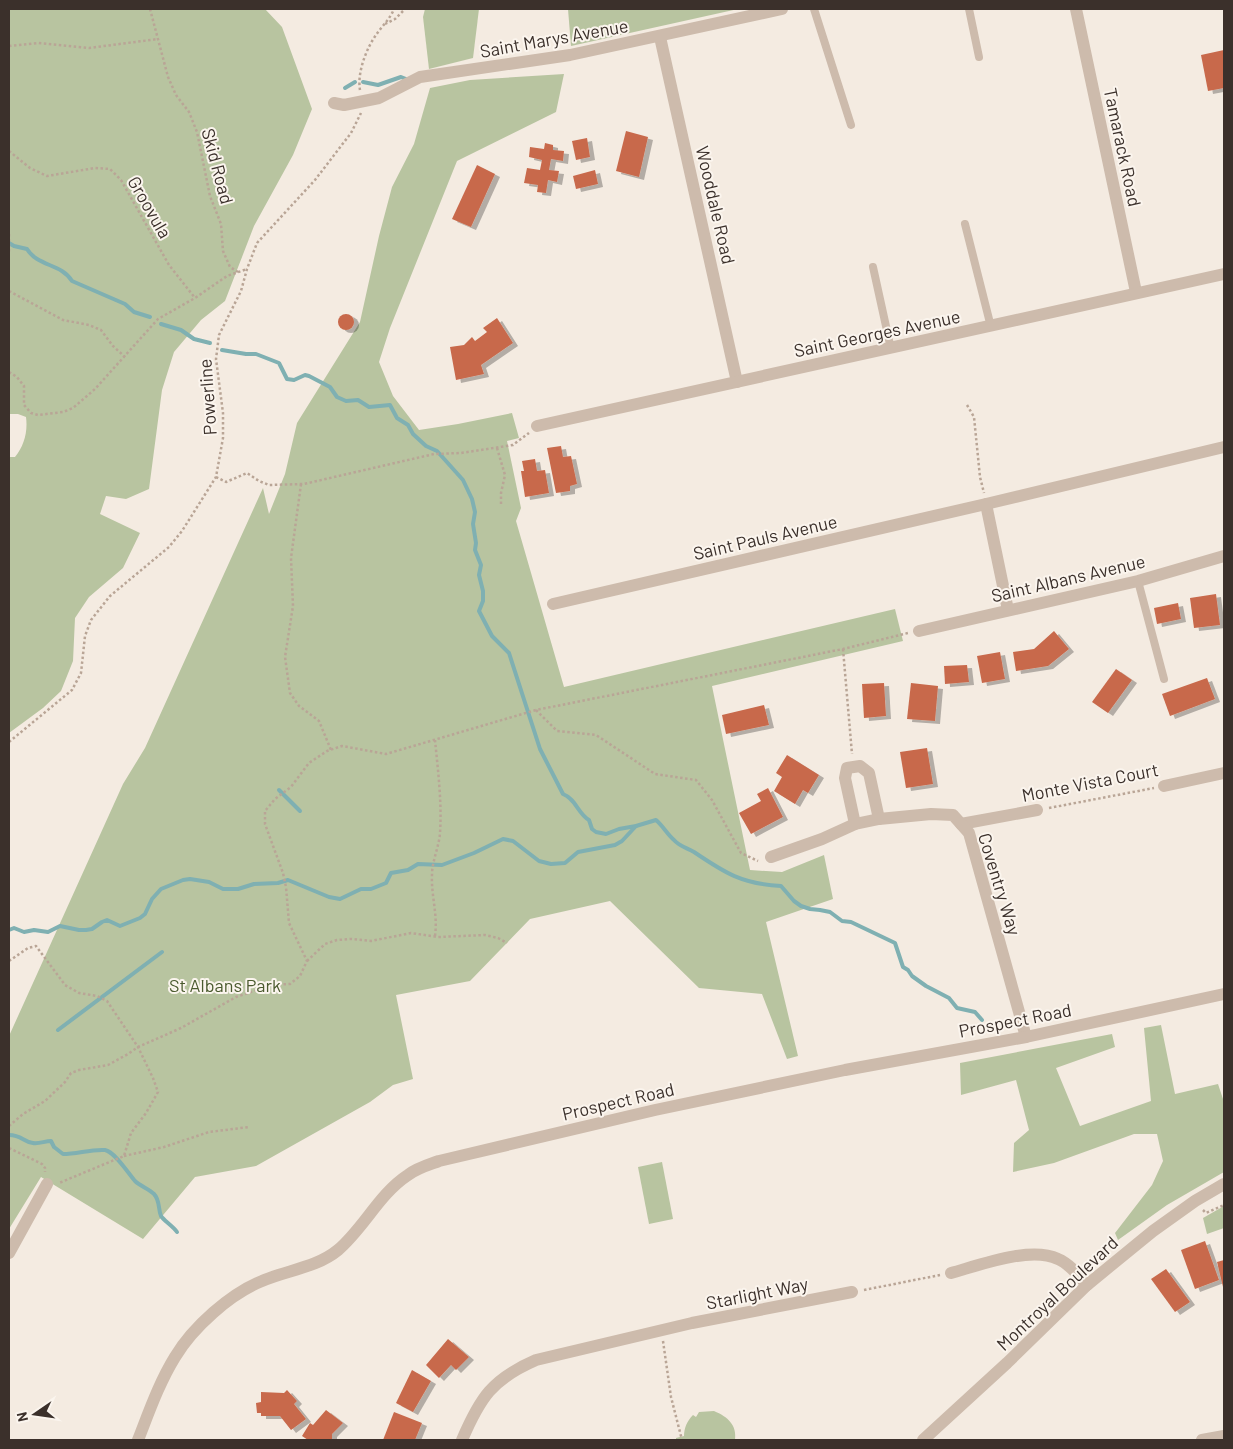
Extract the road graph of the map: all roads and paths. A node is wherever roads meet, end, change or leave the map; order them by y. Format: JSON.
{"nodes":[{"id":1,"x":150,"y":9,"type":"edge"},
{"id":2,"x":394,"y":9,"type":"edge"},
{"id":3,"x":406,"y":9,"type":"edge"},
{"id":4,"x":782,"y":9,"type":"edge"},
{"id":5,"x":814,"y":9,"type":"edge"},
{"id":6,"x":969,"y":9,"type":"edge"},
{"id":7,"x":1076,"y":9,"type":"edge"},
{"id":8,"x":383,"y":25,"type":"junction"},
{"id":9,"x":660,"y":37,"type":"junction"},
{"id":10,"x":158,"y":39,"type":"junction"},
{"id":11,"x":9,"y":46,"type":"edge"},
{"id":12,"x":979,"y":57,"type":"dead end"},
{"id":13,"x":334,"y":103,"type":"dead end"},
{"id":14,"x":363,"y":103,"type":"junction"},
{"id":15,"x":851,"y":125,"type":"dead end"},
{"id":16,"x":9,"y":151,"type":"edge"},
{"id":17,"x":965,"y":224,"type":"dead end"},
{"id":18,"x":9,"y":236,"type":"edge"},
{"id":19,"x":9,"y":252,"type":"edge"},
{"id":20,"x":874,"y":267,"type":"dead end"},
{"id":21,"x":247,"y":269,"type":"junction"},
{"id":22,"x":238,"y":272,"type":"junction"},
{"id":23,"x":1224,"y":274,"type":"edge"},
{"id":24,"x":9,"y":291,"type":"edge"},
{"id":25,"x":1136,"y":292,"type":"junction"},
{"id":26,"x":195,"y":298,"type":"junction"},
{"id":27,"x":991,"y":327,"type":"junction"},
{"id":28,"x":891,"y":349,"type":"junction"},
{"id":29,"x":125,"y":357,"type":"junction"},
{"id":30,"x":9,"y":372,"type":"edge"},
{"id":31,"x":737,"y":382,"type":"junction"},
{"id":32,"x":967,"y":404,"type":"dead end"},
{"id":33,"x":538,"y":426,"type":"joint"},
{"id":34,"x":1224,"y":447,"type":"edge"},
{"id":35,"x":497,"y":448,"type":"junction"},
{"id":36,"x":216,"y":477,"type":"junction"},
{"id":37,"x":980,"y":477,"type":"dead end"},
{"id":38,"x":301,"y":484,"type":"junction"},
{"id":39,"x":986,"y":504,"type":"junction"},
{"id":40,"x":502,"y":505,"type":"dead end"},
{"id":41,"x":1224,"y":556,"type":"edge"},
{"id":42,"x":1138,"y":581,"type":"junction"},
{"id":43,"x":553,"y":604,"type":"dead end"},
{"id":44,"x":1008,"y":610,"type":"junction"},
{"id":45,"x":919,"y":631,"type":"joint"},
{"id":46,"x":843,"y":649,"type":"junction"},
{"id":47,"x":1164,"y":678,"type":"dead end"},
{"id":48,"x":536,"y":710,"type":"junction"},
{"id":49,"x":435,"y":740,"type":"junction"},
{"id":50,"x":9,"y":742,"type":"edge"},
{"id":51,"x":331,"y":750,"type":"junction"},
{"id":52,"x":851,"y":751,"type":"dead end"},
{"id":53,"x":1224,"y":773,"type":"edge"},
{"id":54,"x":1164,"y":786,"type":"joint"},
{"id":55,"x":1037,"y":810,"type":"joint"},
{"id":56,"x":879,"y":819,"type":"junction"},
{"id":57,"x":855,"y":824,"type":"junction"},
{"id":58,"x":961,"y":824,"type":"junction"},
{"id":59,"x":771,"y":857,"type":"joint"},
{"id":60,"x":435,"y":936,"type":"junction"},
{"id":61,"x":507,"y":943,"type":"dead end"},
{"id":62,"x":9,"y":961,"type":"edge"},
{"id":63,"x":307,"y":961,"type":"junction"},
{"id":64,"x":1224,"y":994,"type":"edge"},
{"id":65,"x":1026,"y":1037,"type":"junction"},
{"id":66,"x":138,"y":1047,"type":"junction"},
{"id":67,"x":9,"y":1126,"type":"edge"},
{"id":68,"x":249,"y":1127,"type":"dead end"},
{"id":69,"x":9,"y":1148,"type":"edge"},
{"id":70,"x":124,"y":1156,"type":"junction"},
{"id":71,"x":47,"y":1184,"type":"junction"},
{"id":72,"x":1224,"y":1184,"type":"edge"},
{"id":73,"x":1224,"y":1205,"type":"edge"},
{"id":74,"x":1206,"y":1213,"type":"dead end"},
{"id":75,"x":9,"y":1253,"type":"edge"},
{"id":76,"x":951,"y":1273,"type":"joint"},
{"id":77,"x":1087,"y":1285,"type":"junction"},
{"id":78,"x":852,"y":1292,"type":"joint"},
{"id":79,"x":661,"y":1331,"type":"junction"},
{"id":80,"x":1224,"y":1436,"type":"edge"},
{"id":81,"x":138,"y":1440,"type":"edge"},
{"id":82,"x":462,"y":1440,"type":"edge"},
{"id":83,"x":682,"y":1440,"type":"edge"},
{"id":84,"x":923,"y":1440,"type":"edge"},
{"id":85,"x":1202,"y":1440,"type":"edge"}],
"edges":[{"from":1,"to":10,"type":"path","name":"Skid Road"},
{"from":2,"to":8,"type":"path"},
{"from":3,"to":8,"type":"path"},
{"from":4,"to":9,"type":"street","name":"Saint Marys Avenue"},
{"from":5,"to":15,"type":"lane"},
{"from":6,"to":12,"type":"lane"},
{"from":7,"to":25,"type":"street","name":"Tamarack Road"},
{"from":8,"to":14,"type":"path"},
{"from":9,"to":14,"type":"street","name":"Saint Marys Avenue"},
{"from":9,"to":31,"type":"street","name":"Wooddale Road"},
{"from":10,"to":11,"type":"path"},
{"from":10,"to":22,"type":"path","name":"Skid Road"},
{"from":13,"to":14,"type":"street","name":"Saint Marys Avenue"},
{"from":14,"to":21,"type":"path","name":"Powerline"},
{"from":16,"to":26,"type":"path","name":"Groovula"},
{"from":17,"to":27,"type":"lane"},
{"from":18,"to":19,"type":"path"},
{"from":20,"to":28,"type":"lane"},
{"from":21,"to":22,"type":"path"},
{"from":21,"to":36,"type":"path","name":"Powerline"},
{"from":22,"to":26,"type":"path"},
{"from":23,"to":25,"type":"street","name":"Saint Georges Avenue"},
{"from":24,"to":29,"type":"path"},
{"from":25,"to":27,"type":"street","name":"Saint Georges Avenue"},
{"from":26,"to":29,"type":"path"},
{"from":27,"to":28,"type":"street","name":"Saint Georges Avenue"},
{"from":28,"to":31,"type":"street","name":"Saint Georges Avenue"},
{"from":29,"to":30,"type":"path"},
{"from":31,"to":33,"type":"street","name":"Saint Georges Avenue"},
{"from":32,"to":37,"type":"path"},
{"from":33,"to":35,"type":"path"},
{"from":34,"to":39,"type":"street","name":"Saint Pauls Avenue"},
{"from":35,"to":38,"type":"path"},
{"from":35,"to":40,"type":"path"},
{"from":36,"to":38,"type":"path"},
{"from":36,"to":50,"type":"path","name":"Powerline"},
{"from":38,"to":51,"type":"path"},
{"from":39,"to":43,"type":"street","name":"Saint Pauls Avenue"},
{"from":39,"to":44,"type":"street"},
{"from":41,"to":42,"type":"street","name":"Saint Albans Avenue"},
{"from":42,"to":44,"type":"street","name":"Saint Albans Avenue"},
{"from":42,"to":47,"type":"lane"},
{"from":44,"to":45,"type":"street","name":"Saint Albans Avenue"},
{"from":45,"to":46,"type":"path"},
{"from":46,"to":48,"type":"path"},
{"from":46,"to":52,"type":"path"},
{"from":48,"to":49,"type":"path"},
{"from":48,"to":59,"type":"path"},
{"from":49,"to":51,"type":"path"},
{"from":49,"to":60,"type":"path"},
{"from":51,"to":63,"type":"path"},
{"from":53,"to":54,"type":"street","name":"Monte Vista Court"},
{"from":54,"to":55,"type":"path","name":"Monte Vista Court"},
{"from":55,"to":58,"type":"street","name":"Monte Vista Court"},
{"from":56,"to":57,"type":"street","name":"Coventry Way"},
{"from":56,"to":57,"type":"street"},
{"from":56,"to":58,"type":"street","name":"Coventry Way"},
{"from":57,"to":59,"type":"street","name":"Coventry Way"},
{"from":58,"to":65,"type":"street","name":"Coventry Way"},
{"from":60,"to":61,"type":"path"},
{"from":60,"to":63,"type":"path"},
{"from":62,"to":66,"type":"path"},
{"from":63,"to":66,"type":"path"},
{"from":64,"to":65,"type":"street","name":"Prospect Road"},
{"from":65,"to":81,"type":"street","name":"Prospect Road"},
{"from":66,"to":67,"type":"path"},
{"from":66,"to":70,"type":"path"},
{"from":68,"to":70,"type":"path"},
{"from":69,"to":71,"type":"path"},
{"from":70,"to":71,"type":"path"},
{"from":71,"to":75,"type":"street"},
{"from":72,"to":77,"type":"street","name":"Montroyal Boulevard"},
{"from":73,"to":74,"type":"path"},
{"from":76,"to":77,"type":"street"},
{"from":76,"to":78,"type":"path"},
{"from":77,"to":84,"type":"street","name":"Montroyal Boulevard"},
{"from":78,"to":79,"type":"street","name":"Starlight Way"},
{"from":79,"to":82,"type":"street","name":"Starlight Way"},
{"from":79,"to":83,"type":"path"},
{"from":80,"to":85,"type":"street"}]}
